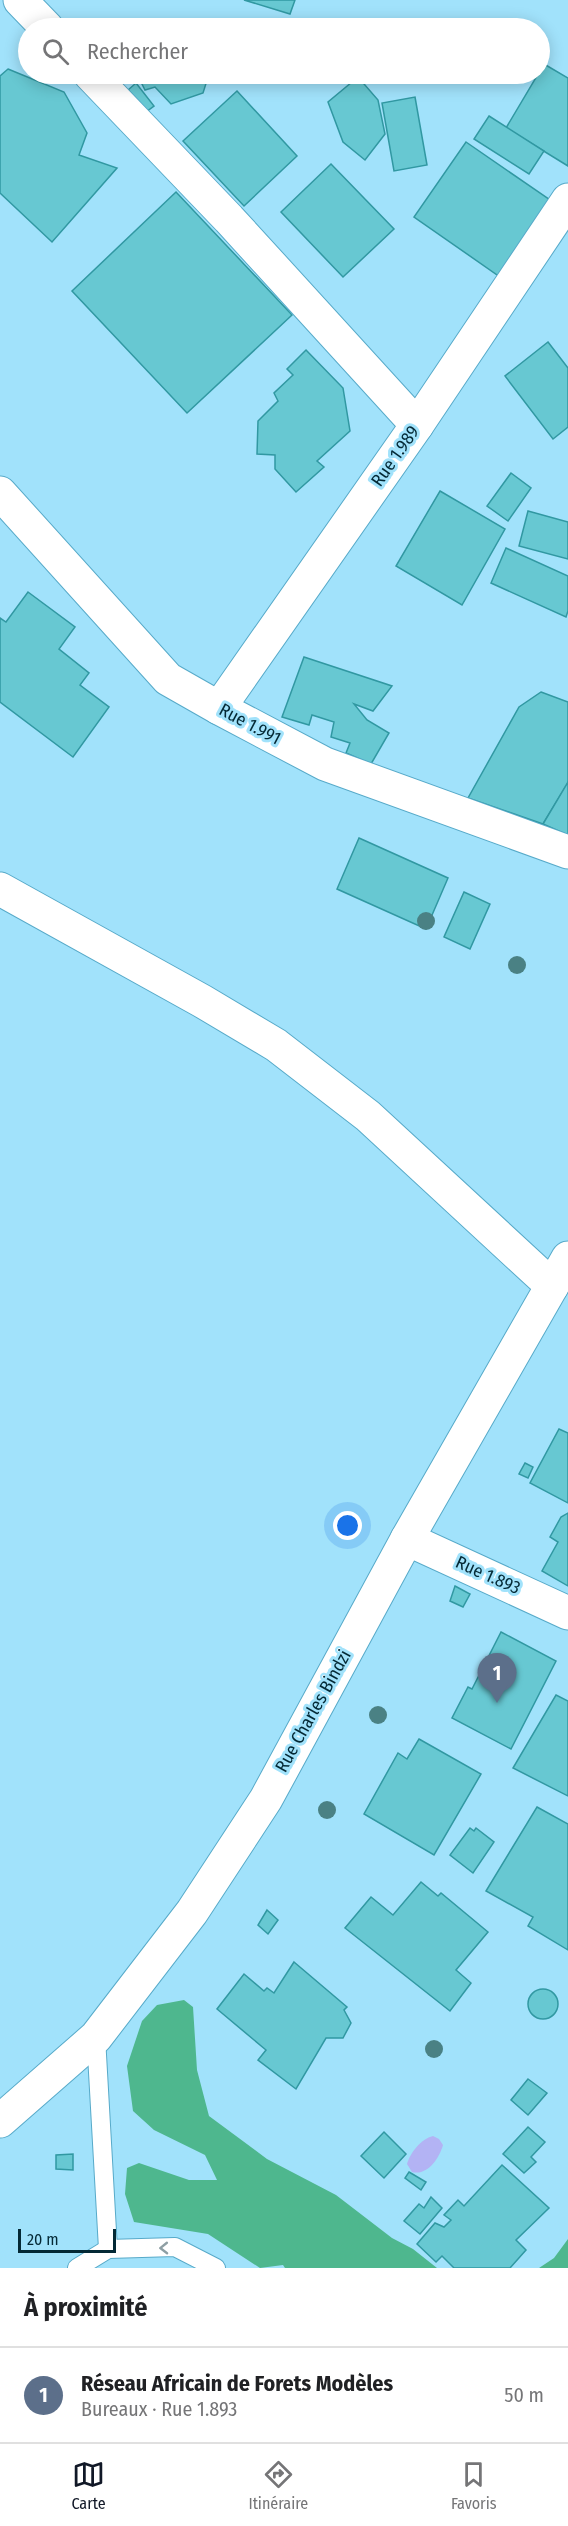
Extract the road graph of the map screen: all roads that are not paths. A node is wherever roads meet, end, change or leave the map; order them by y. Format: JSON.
{"nodes":[{"id":1,"x":20,"y":0,"type":"edge"},
{"id":2,"x":37,"y":18,"type":"edge"},
{"id":3,"x":100,"y":84,"type":"edge"},
{"id":4,"x":568,"y":200,"type":"edge"},
{"id":5,"x":417,"y":425,"type":"junction"},
{"id":6,"x":0,"y":493,"type":"edge"},
{"id":7,"x":219,"y":708,"type":"junction"},
{"id":8,"x":568,"y":852,"type":"edge"},
{"id":9,"x":0,"y":889,"type":"edge"},
{"id":10,"x":560,"y":1272,"type":"edge"},
{"id":11,"x":407,"y":1539,"type":"junction"},
{"id":12,"x":568,"y":1613,"type":"edge"},
{"id":13,"x":96,"y":2037,"type":"junction"},
{"id":14,"x":0,"y":2121,"type":"edge"},
{"id":15,"x":108,"y":2249,"type":"junction"},
{"id":16,"x":77,"y":2268,"type":"edge"},
{"id":17,"x":216,"y":2268,"type":"edge"}],
"edges":[{"from":1,"to":2,"type":"street"},
{"from":3,"to":5,"type":"street"},
{"from":4,"to":5,"type":"street","name":"Rue 1.989"},
{"from":5,"to":7,"type":"street","name":"Rue 1.989"},
{"from":6,"to":7,"type":"street","name":"Rue 1.991"},
{"from":7,"to":8,"type":"street","name":"Rue 1.991"},
{"from":9,"to":10,"type":"street"},
{"from":10,"to":11,"type":"street","name":"Rue Charles Bindzi"},
{"from":11,"to":12,"type":"street","name":"Rue 1.893"},
{"from":11,"to":13,"type":"street","name":"Rue Charles Bindzi"},
{"from":13,"to":14,"type":"street","name":"Rue Charles Bindzi"},
{"from":13,"to":15,"type":"lane"},
{"from":15,"to":16,"type":"lane"},
{"from":17,"to":15,"type":"lane","one_way":true}]}
